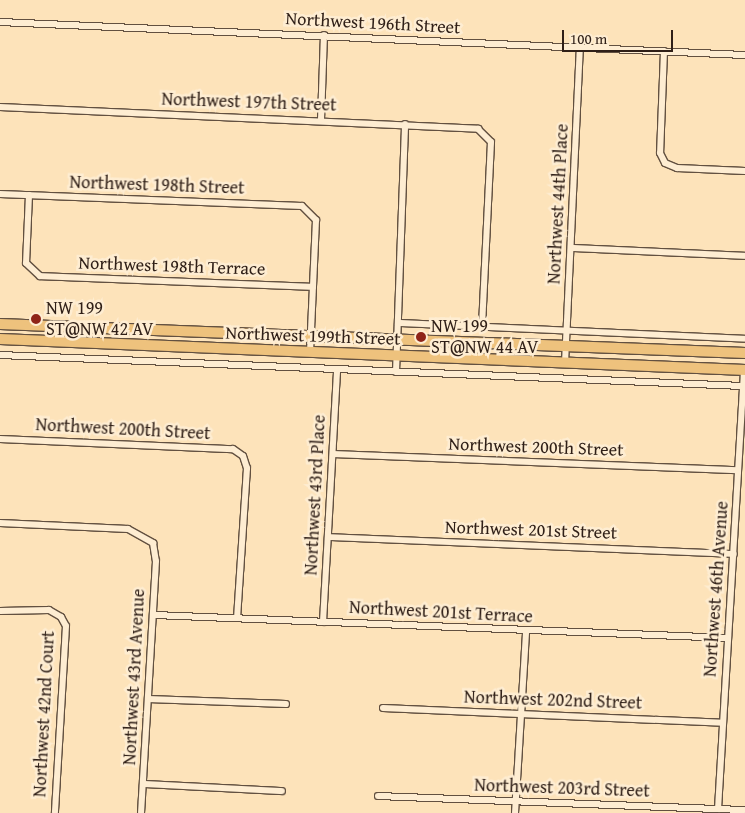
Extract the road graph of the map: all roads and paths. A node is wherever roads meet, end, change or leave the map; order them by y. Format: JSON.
{"nodes":[{"id":1,"x":0,"y":22,"type":"edge"},
{"id":2,"x":324,"y":35,"type":"junction"},
{"id":3,"x":580,"y":47,"type":"junction"},
{"id":4,"x":664,"y":51,"type":"junction"},
{"id":5,"x":745,"y":55,"type":"edge"},
{"id":6,"x":0,"y":107,"type":"edge"},
{"id":7,"x":321,"y":120,"type":"junction"},
{"id":8,"x":405,"y":124,"type":"junction"},
{"id":9,"x":745,"y":171,"type":"edge"},
{"id":10,"x":0,"y":194,"type":"edge"},
{"id":11,"x":29,"y":195,"type":"junction"},
{"id":12,"x":571,"y":248,"type":"junction"},
{"id":13,"x":745,"y":256,"type":"edge"},
{"id":14,"x":313,"y":287,"type":"junction"},
{"id":15,"x":398,"y":323,"type":"junction"},
{"id":16,"x":0,"y":324,"type":"edge"},
{"id":17,"x":482,"y":327,"type":"junction"},
{"id":18,"x":566,"y":332,"type":"junction"},
{"id":19,"x":311,"y":337,"type":"junction"},
{"id":20,"x":0,"y":339,"type":"edge"},
{"id":21,"x":745,"y":339,"type":"edge"},
{"id":22,"x":397,"y":340,"type":"junction"},
{"id":23,"x":566,"y":347,"type":"junction"},
{"id":24,"x":310,"y":352,"type":"junction"},
{"id":25,"x":745,"y":353,"type":"edge"},
{"id":26,"x":0,"y":356,"type":"edge"},
{"id":27,"x":397,"y":356,"type":"junction"},
{"id":28,"x":565,"y":363,"type":"junction"},
{"id":29,"x":337,"y":370,"type":"junction"},
{"id":30,"x":745,"y":370,"type":"edge"},
{"id":31,"x":396,"y":372,"type":"junction"},
{"id":32,"x":743,"y":386,"type":"junction"},
{"id":33,"x":0,"y":439,"type":"edge"},
{"id":34,"x":333,"y":454,"type":"junction"},
{"id":35,"x":738,"y":470,"type":"junction"},
{"id":36,"x":0,"y":523,"type":"edge"},
{"id":37,"x":328,"y":537,"type":"junction"},
{"id":38,"x":734,"y":554,"type":"junction"},
{"id":39,"x":0,"y":611,"type":"edge"},
{"id":40,"x":154,"y":615,"type":"junction"},
{"id":41,"x":237,"y":618,"type":"junction"},
{"id":42,"x":323,"y":622,"type":"junction"},
{"id":43,"x":526,"y":631,"type":"junction"},
{"id":44,"x":728,"y":638,"type":"junction"},
{"id":45,"x":148,"y":699,"type":"junction"},
{"id":46,"x":286,"y":704,"type":"dead end"},
{"id":47,"x":383,"y":708,"type":"dead end"},
{"id":48,"x":521,"y":714,"type":"junction"},
{"id":49,"x":723,"y":723,"type":"junction"},
{"id":50,"x":143,"y":784,"type":"junction"},
{"id":51,"x":282,"y":791,"type":"dead end"},
{"id":52,"x":378,"y":796,"type":"dead end"},
{"id":53,"x":516,"y":802,"type":"junction"},
{"id":54,"x":718,"y":809,"type":"junction"},
{"id":55,"x":745,"y":810,"type":"edge"},
{"id":56,"x":55,"y":813,"type":"edge"},
{"id":57,"x":141,"y":813,"type":"edge"},
{"id":58,"x":515,"y":813,"type":"edge"}],
"edges":[{"from":1,"to":2,"type":"street","name":"Northwest 196th Street"},
{"from":2,"to":3,"type":"street","name":"Northwest 196th Street"},
{"from":2,"to":7,"type":"street"},
{"from":3,"to":4,"type":"street","name":"Northwest 196th Street"},
{"from":3,"to":12,"type":"street","name":"Northwest 44th Place"},
{"from":4,"to":5,"type":"street","name":"Northwest 196th Street"},
{"from":4,"to":9,"type":"street"},
{"from":6,"to":7,"type":"street","name":"Northwest 197th Street"},
{"from":7,"to":8,"type":"street","name":"Northwest 197th Street"},
{"from":8,"to":15,"type":"street"},
{"from":8,"to":17,"type":"street","name":"Northwest 197th Street"},
{"from":10,"to":11,"type":"street","name":"Northwest 198th Street"},
{"from":11,"to":14,"type":"street","name":"Northwest 198th Street"},
{"from":11,"to":14,"type":"street","name":"Northwest 198th Terrace"},
{"from":12,"to":13,"type":"street"},
{"from":12,"to":18,"type":"street","name":"Northwest 44th Place"},
{"from":14,"to":19,"type":"street"},
{"from":15,"to":17,"type":"street"},
{"from":15,"to":22,"type":"street"},
{"from":16,"to":19,"type":"main road","name":"Northwest 199th Street"},
{"from":17,"to":18,"type":"street"},
{"from":18,"to":21,"type":"street"},
{"from":18,"to":23,"type":"street","name":"Northwest 44th Place"},
{"from":19,"to":22,"type":"main road","name":"Northwest 199th Street"},
{"from":19,"to":24,"type":"street"},
{"from":20,"to":24,"type":"main road","name":"Northwest 199th Street"},
{"from":22,"to":23,"type":"main road","name":"Northwest 199th Street"},
{"from":22,"to":27,"type":"street"},
{"from":23,"to":25,"type":"main road","name":"Northwest 199th Street"},
{"from":23,"to":28,"type":"street","name":"Northwest 44th Place"},
{"from":24,"to":27,"type":"main road","name":"Northwest 199th Street"},
{"from":26,"to":29,"type":"street"},
{"from":27,"to":28,"type":"main road","name":"Northwest 199th Street"},
{"from":27,"to":31,"type":"street"},
{"from":28,"to":30,"type":"main road","name":"Northwest 199th Street"},
{"from":29,"to":31,"type":"street"},
{"from":29,"to":34,"type":"street","name":"Northwest 43rd Place"},
{"from":30,"to":32,"type":"street","name":"Northwest 46th Avenue"},
{"from":31,"to":32,"type":"street"},
{"from":32,"to":35,"type":"street","name":"Northwest 46th Avenue"},
{"from":33,"to":41,"type":"street","name":"Northwest 200th Street"},
{"from":34,"to":35,"type":"street","name":"Northwest 200th Street"},
{"from":34,"to":37,"type":"street","name":"Northwest 43rd Place"},
{"from":35,"to":38,"type":"street","name":"Northwest 46th Avenue"},
{"from":36,"to":40,"type":"street","name":"Northwest 43rd Avenue"},
{"from":37,"to":38,"type":"street","name":"Northwest 201st Street"},
{"from":37,"to":42,"type":"street","name":"Northwest 43rd Place"},
{"from":38,"to":44,"type":"street","name":"Northwest 46th Avenue"},
{"from":39,"to":56,"type":"street","name":"Northwest 42nd Court"},
{"from":40,"to":41,"type":"street","name":"Northwest 201st Terrace"},
{"from":40,"to":45,"type":"street","name":"Northwest 43rd Avenue"},
{"from":41,"to":42,"type":"street","name":"Northwest 201st Terrace"},
{"from":42,"to":43,"type":"street","name":"Northwest 201st Terrace"},
{"from":43,"to":44,"type":"street","name":"Northwest 201st Terrace"},
{"from":43,"to":48,"type":"street"},
{"from":44,"to":49,"type":"street","name":"Northwest 46th Avenue"},
{"from":45,"to":46,"type":"street"},
{"from":45,"to":50,"type":"street","name":"Northwest 43rd Avenue"},
{"from":47,"to":48,"type":"street","name":"Northwest 202nd Street"},
{"from":48,"to":49,"type":"street","name":"Northwest 202nd Street"},
{"from":48,"to":53,"type":"street"},
{"from":49,"to":54,"type":"street","name":"Northwest 46th Avenue"},
{"from":50,"to":51,"type":"street"},
{"from":50,"to":57,"type":"street","name":"Northwest 43rd Avenue"},
{"from":52,"to":53,"type":"street","name":"Northwest 203rd Street"},
{"from":53,"to":54,"type":"street","name":"Northwest 203rd Street"},
{"from":53,"to":58,"type":"street"},
{"from":54,"to":55,"type":"street","name":"Northwest 203rd Street"}]}
